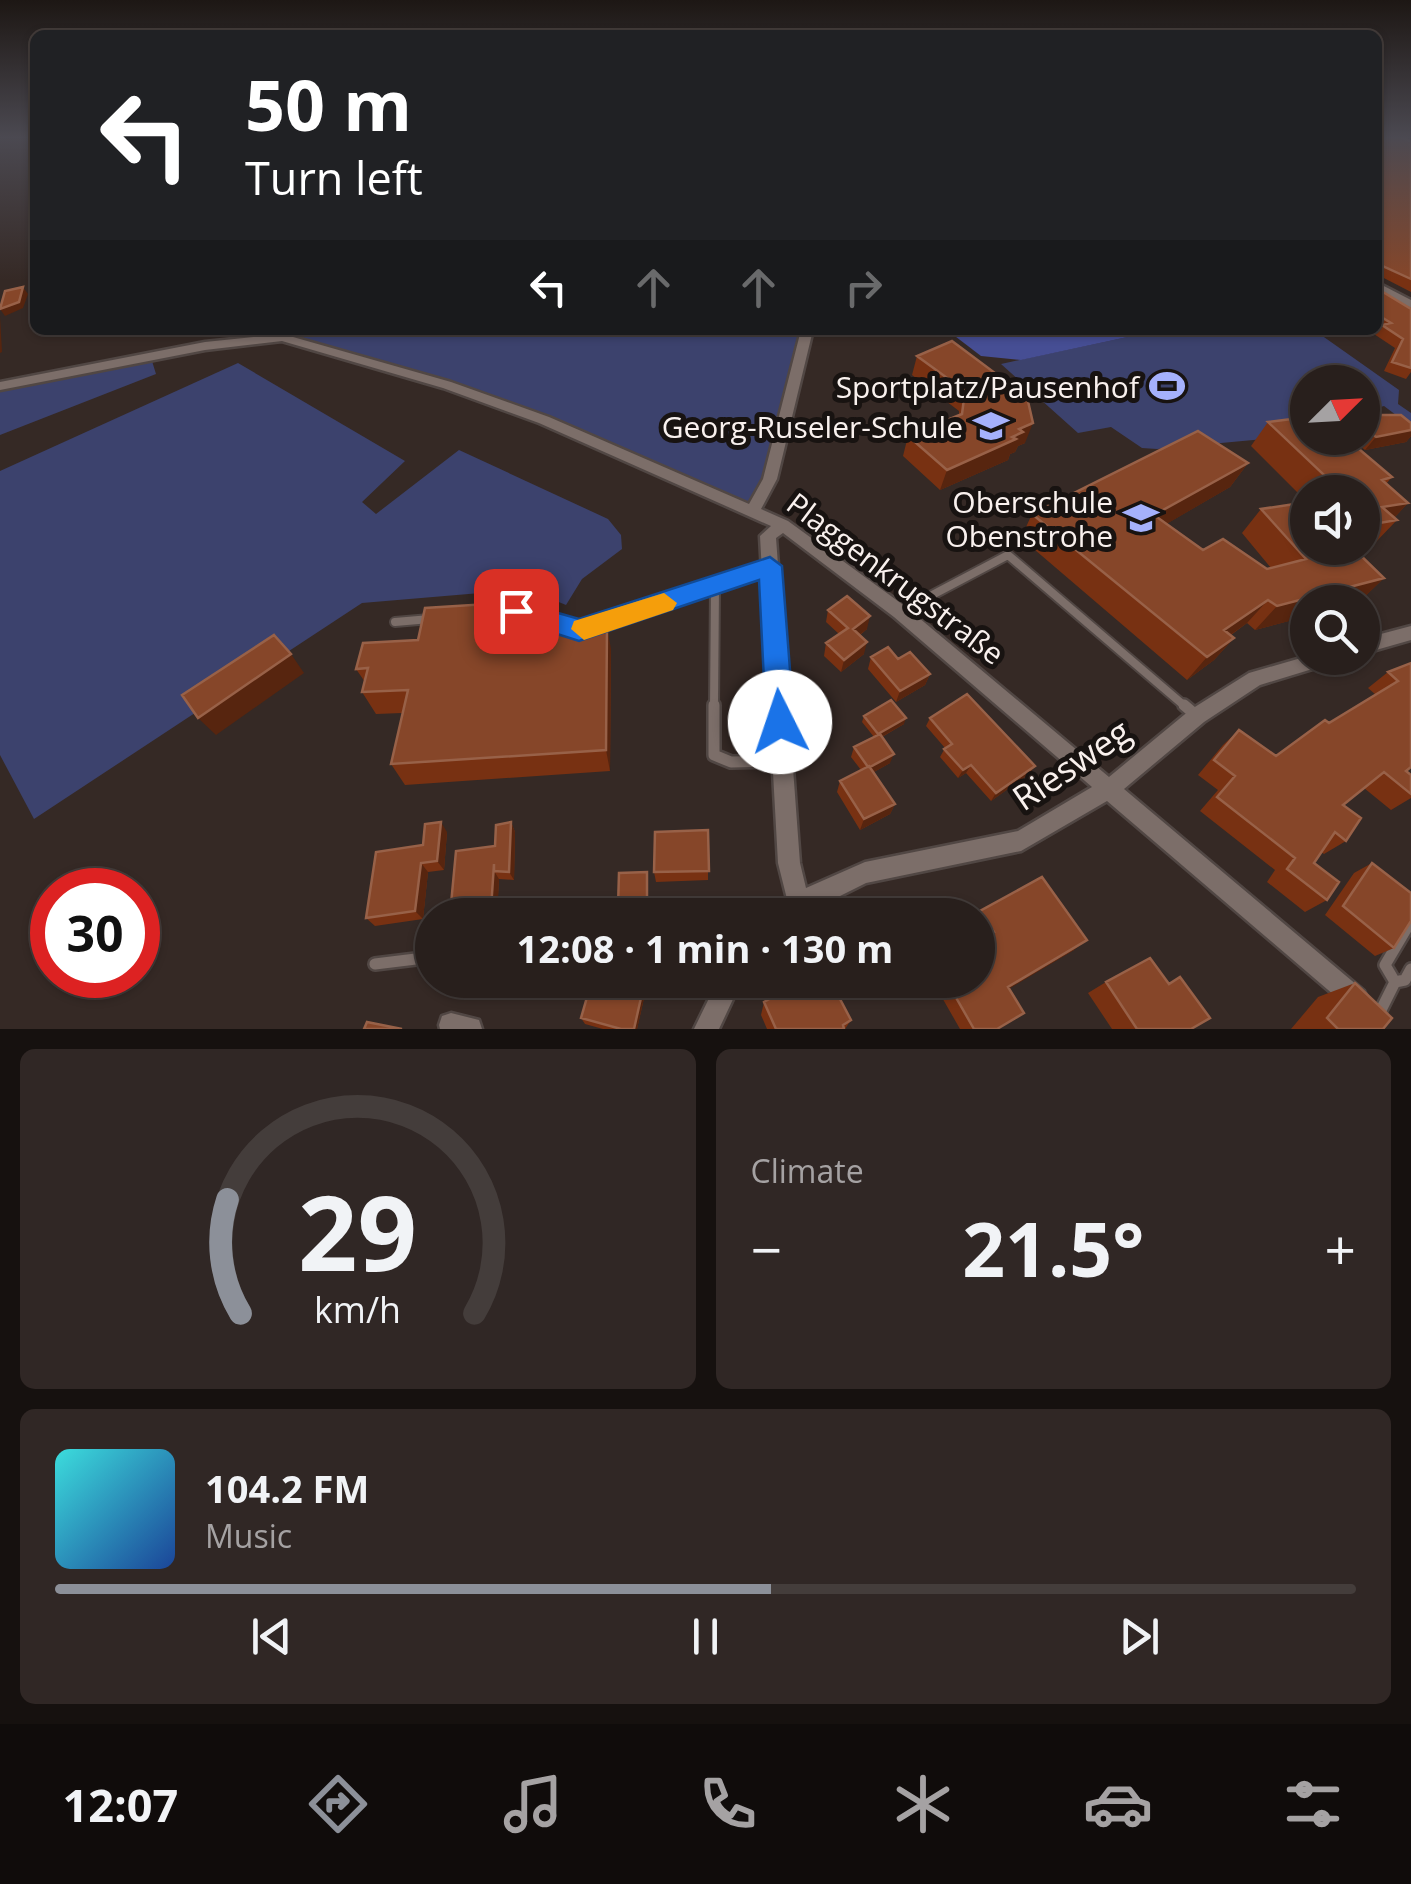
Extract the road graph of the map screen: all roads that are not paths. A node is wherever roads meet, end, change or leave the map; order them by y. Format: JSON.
{"nodes":[{"id":1,"x":1382,"y":288,"type":"edge"},
{"id":2,"x":1411,"y":305,"type":"edge"},
{"id":3,"x":272,"y":335,"type":"edge"},
{"id":4,"x":281,"y":335,"type":"edge"},
{"id":5,"x":806,"y":335,"type":"edge"},
{"id":6,"x":0,"y":386,"type":"edge"},
{"id":7,"x":754,"y":509,"type":"junction"},
{"id":8,"x":783,"y":525,"type":"junction"},
{"id":9,"x":770,"y":566,"type":"junction"},
{"id":10,"x":715,"y":586,"type":"junction"},
{"id":11,"x":900,"y":612,"type":"junction"},
{"id":12,"x":477,"y":615,"type":"edge"},
{"id":13,"x":442,"y":618,"type":"edge"},
{"id":14,"x":395,"y":622,"type":"dead end"},
{"id":15,"x":1411,"y":632,"type":"edge"},
{"id":16,"x":1380,"y":641,"type":"edge"},
{"id":17,"x":1290,"y":669,"type":"edge"},
{"id":18,"x":1197,"y":716,"type":"junction"},
{"id":19,"x":782,"y":761,"type":"junction"},
{"id":20,"x":1110,"y":788,"type":"junction"},
{"id":21,"x":792,"y":898,"type":"edge"},
{"id":22,"x":814,"y":898,"type":"edge"},
{"id":23,"x":1411,"y":922,"type":"edge"},
{"id":24,"x":415,"y":959,"type":"edge"},
{"id":25,"x":376,"y":964,"type":"dead end"},
{"id":26,"x":1411,"y":968,"type":"edge"},
{"id":27,"x":1395,"y":982,"type":"junction"},
{"id":28,"x":721,"y":998,"type":"edge"},
{"id":29,"x":1384,"y":1023,"type":"edge"},
{"id":30,"x":706,"y":1029,"type":"edge"}],
"edges":[{"from":1,"to":2,"type":"street"},
{"from":3,"to":6,"type":"street"},
{"from":4,"to":7,"type":"street","name":"Plaggenkrugstraße"},
{"from":5,"to":7,"type":"street"},
{"from":7,"to":8,"type":"street","name":"Plaggenkrugstraße"},
{"from":8,"to":9,"type":"street"},
{"from":8,"to":11,"type":"street","name":"Plaggenkrugstraße"},
{"from":9,"to":10,"type":"lane"},
{"from":9,"to":19,"type":"street"},
{"from":10,"to":12,"type":"lane"},
{"from":10,"to":19,"type":"lane"},
{"from":11,"to":18,"type":"lane"},
{"from":11,"to":20,"type":"street","name":"Plaggenkrugstraße"},
{"from":13,"to":14,"type":"lane"},
{"from":15,"to":16,"type":"street"},
{"from":17,"to":18,"type":"street","name":"Riesweg"},
{"from":18,"to":20,"type":"street","name":"Riesweg"},
{"from":19,"to":21,"type":"street"},
{"from":20,"to":22,"type":"street","name":"Riesweg"},
{"from":20,"to":29,"type":"street","name":"Plaggenkrugstraße"},
{"from":23,"to":27,"type":"lane"},
{"from":24,"to":25,"type":"lane"},
{"from":26,"to":27,"type":"lane"},
{"from":27,"to":29,"type":"lane"},
{"from":28,"to":30,"type":"street"}]}
